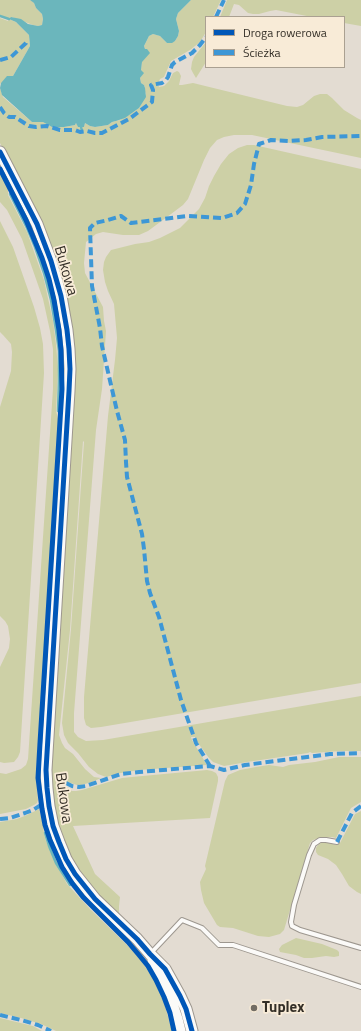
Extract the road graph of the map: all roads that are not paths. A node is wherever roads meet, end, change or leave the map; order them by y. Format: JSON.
{"nodes":[{"id":1,"x":0,"y":152,"type":"edge"},
{"id":2,"x":337,"y":842,"type":"dead end"},
{"id":3,"x":361,"y":948,"type":"edge"},
{"id":4,"x":150,"y":954,"type":"junction"},
{"id":5,"x":361,"y":987,"type":"edge"},
{"id":6,"x":180,"y":1031,"type":"edge"},
{"id":7,"x":192,"y":1031,"type":"edge"}],
"edges":[{"from":1,"to":4,"type":"street","name":"Bukowa"},
{"from":2,"to":3,"type":"lane"},
{"from":4,"to":5,"type":"lane"},
{"from":4,"to":6,"type":"street","name":"Bukowa"},
{"from":4,"to":7,"type":"street","name":"Bukowa"}]}
